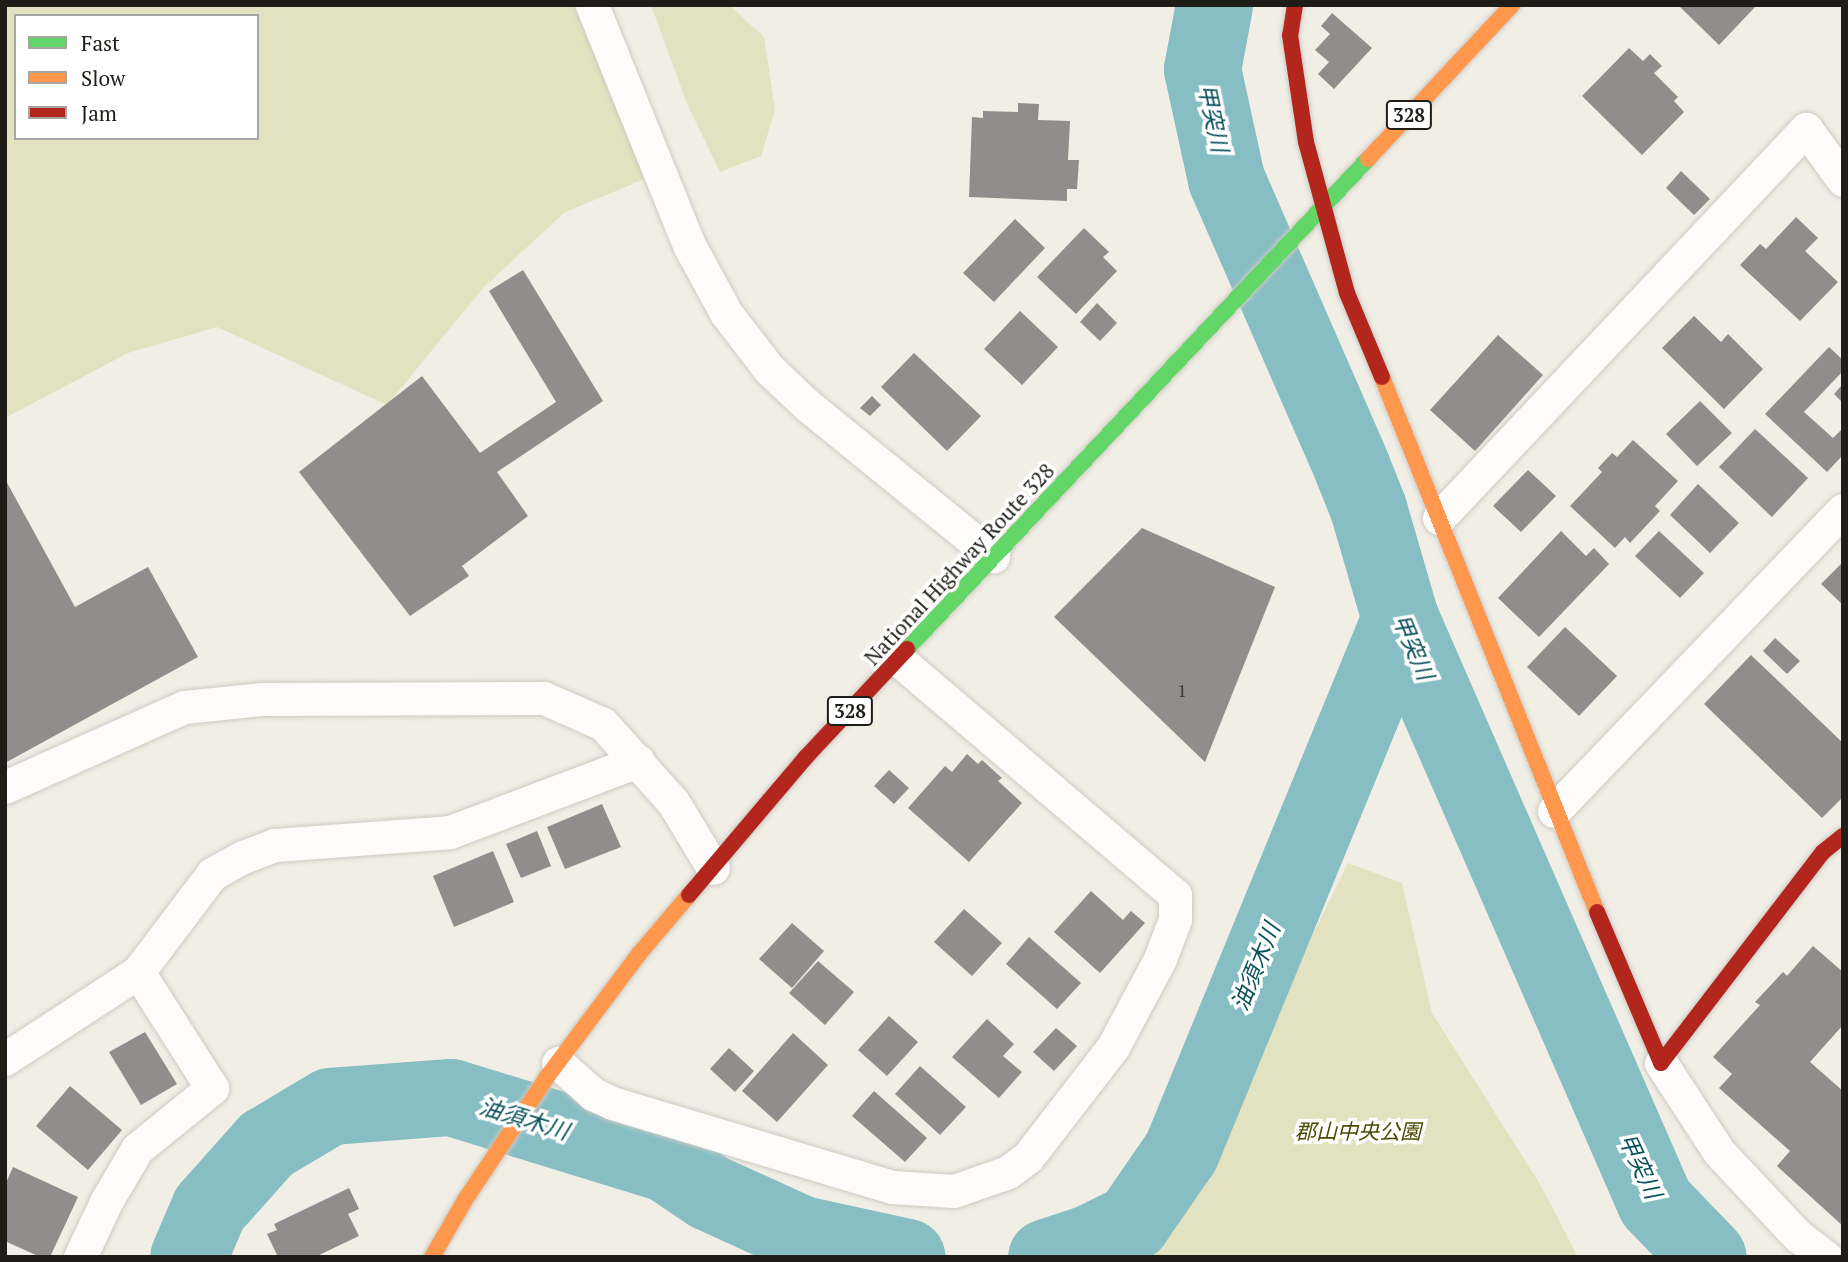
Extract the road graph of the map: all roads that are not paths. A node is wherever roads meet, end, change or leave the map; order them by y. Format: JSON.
{"nodes":[{"id":1,"x":592,"y":5,"type":"edge"},
{"id":2,"x":1295,"y":5,"type":"edge"},
{"id":3,"x":1512,"y":5,"type":"edge"},
{"id":4,"x":1843,"y":180,"type":"edge"},
{"id":5,"x":1322,"y":209,"type":"junction"},
{"id":6,"x":1843,"y":510,"type":"edge"},
{"id":7,"x":1439,"y":517,"type":"junction"},
{"id":8,"x":993,"y":556,"type":"junction"},
{"id":9,"x":898,"y":659,"type":"junction"},
{"id":10,"x":638,"y":761,"type":"junction"},
{"id":11,"x":5,"y":787,"type":"edge"},
{"id":12,"x":1554,"y":811,"type":"junction"},
{"id":13,"x":1843,"y":836,"type":"edge"},
{"id":14,"x":713,"y":868,"type":"junction"},
{"id":15,"x":138,"y":972,"type":"junction"},
{"id":16,"x":5,"y":1059,"type":"edge"},
{"id":17,"x":1661,"y":1063,"type":"junction"},
{"id":18,"x":553,"y":1070,"type":"junction"},
{"id":19,"x":80,"y":1257,"type":"edge"},
{"id":20,"x":432,"y":1257,"type":"edge"},
{"id":21,"x":1826,"y":1257,"type":"edge"}],
"edges":[{"from":1,"to":8,"type":"street"},
{"from":2,"to":5,"type":"main road"},
{"from":3,"to":5,"type":"main road","name":"National Highway Route 328","number":"328"},
{"from":4,"to":7,"type":"street"},
{"from":5,"to":7,"type":"main road"},
{"from":5,"to":8,"type":"main road","name":"National Highway Route 328","number":"328"},
{"from":6,"to":12,"type":"street"},
{"from":7,"to":12,"type":"main road"},
{"from":8,"to":9,"type":"main road","name":"National Highway Route 328","number":"328"},
{"from":9,"to":14,"type":"main road","name":"National Highway Route 328","number":"328"},
{"from":9,"to":18,"type":"street"},
{"from":10,"to":11,"type":"street"},
{"from":10,"to":14,"type":"street"},
{"from":10,"to":15,"type":"street"},
{"from":12,"to":17,"type":"main road"},
{"from":13,"to":17,"type":"main road"},
{"from":14,"to":18,"type":"main road","name":"National Highway Route 328","number":"328"},
{"from":15,"to":16,"type":"street"},
{"from":15,"to":19,"type":"street"},
{"from":17,"to":21,"type":"street"},
{"from":18,"to":20,"type":"main road","name":"National Highway Route 328","number":"328"}]}
